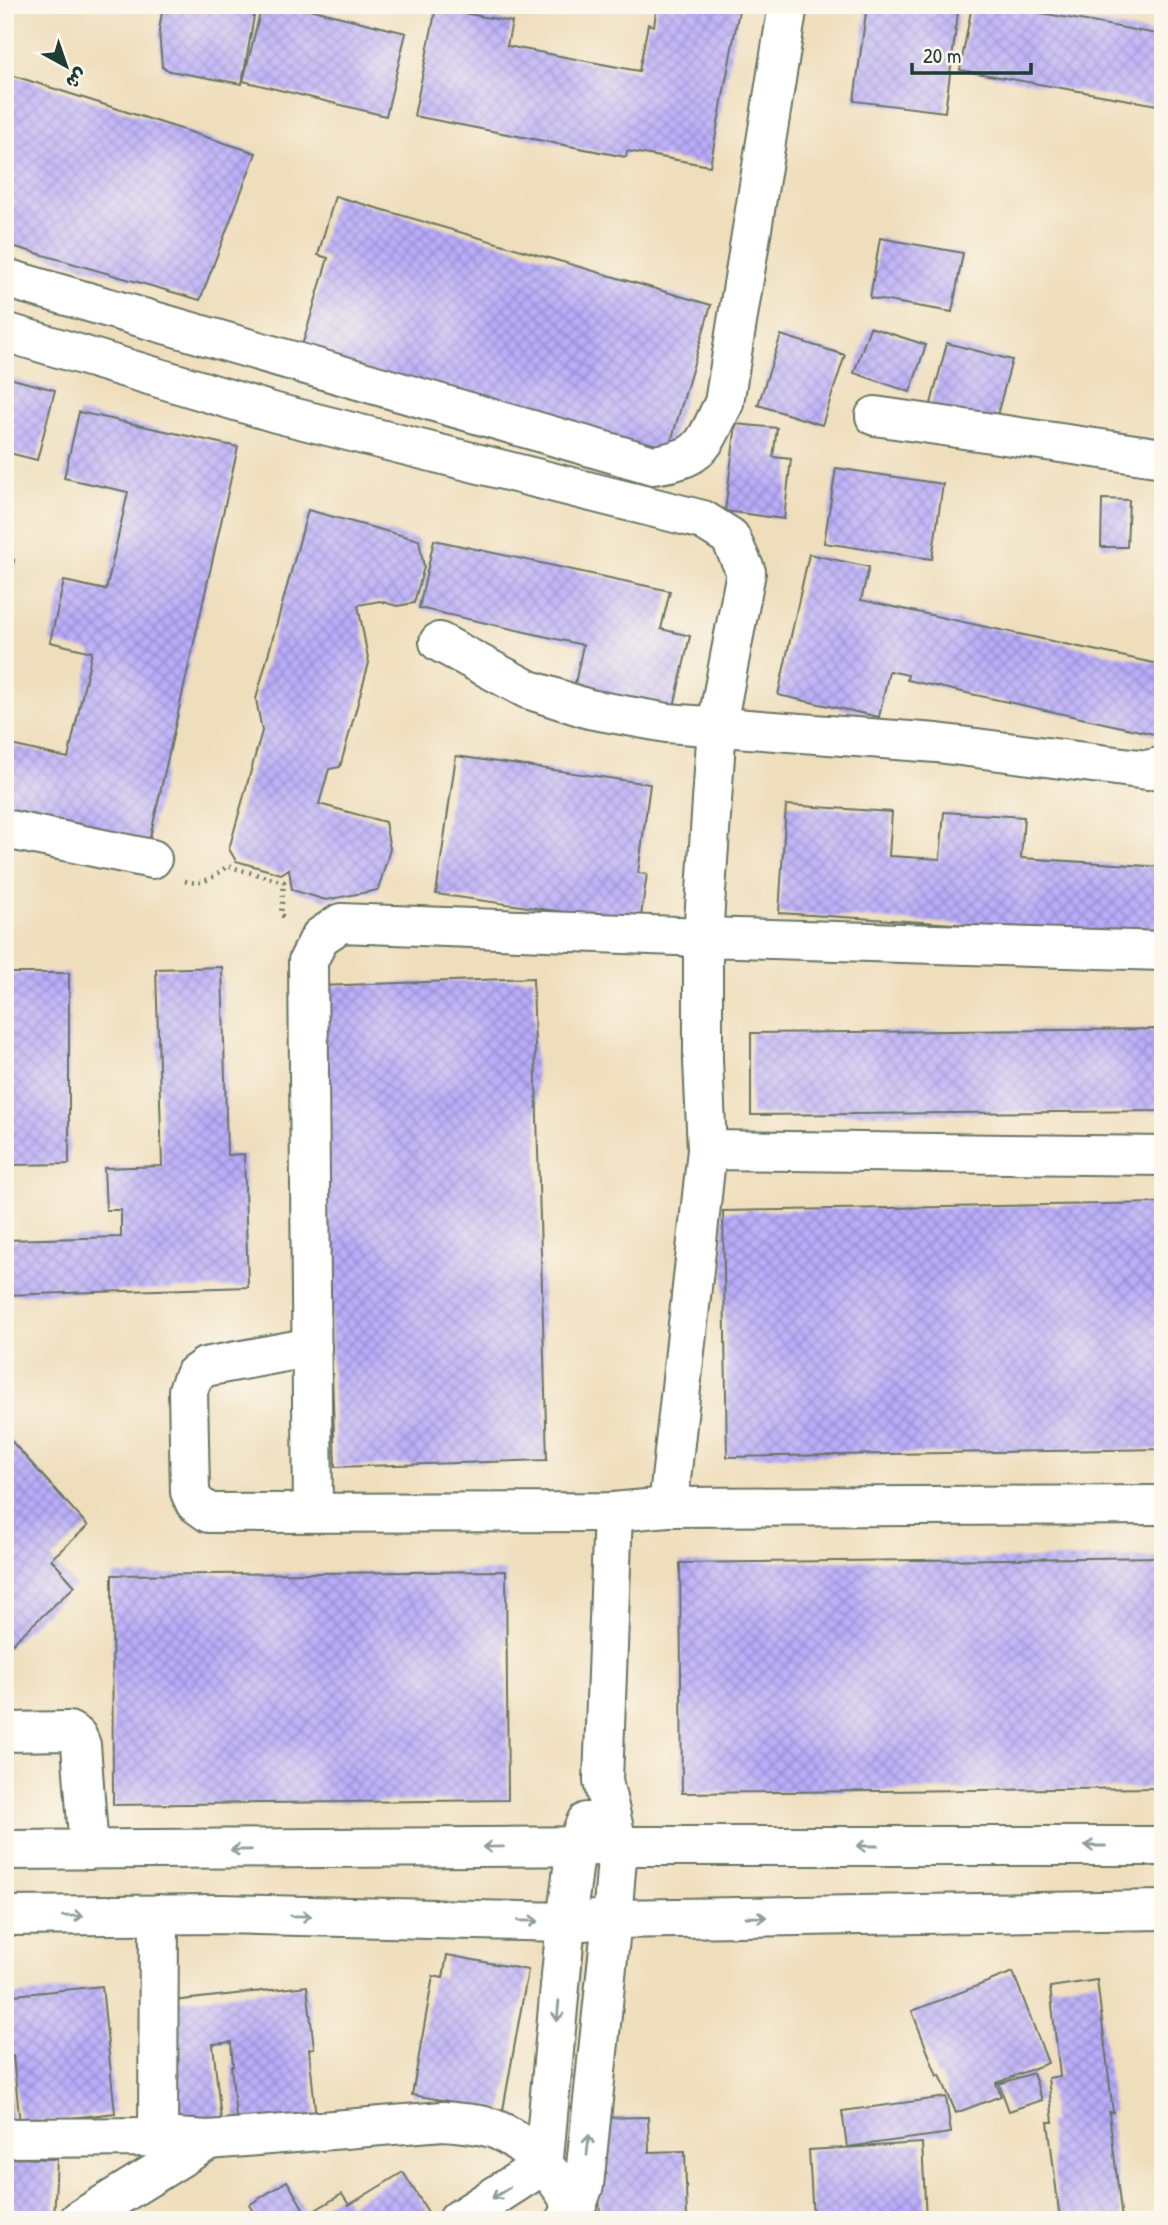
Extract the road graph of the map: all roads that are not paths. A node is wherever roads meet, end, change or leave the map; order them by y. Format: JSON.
{"nodes":[{"id":1,"x":788,"y":5,"type":"edge"},
{"id":2,"x":5,"y":278,"type":"edge"},
{"id":3,"x":5,"y":332,"type":"edge"},
{"id":4,"x":875,"y":416,"type":"dead end"},
{"id":5,"x":1163,"y":458,"type":"edge"},
{"id":6,"x":439,"y":642,"type":"dead end"},
{"id":7,"x":717,"y":725,"type":"junction"},
{"id":8,"x":1163,"y":765,"type":"edge"},
{"id":9,"x":5,"y":829,"type":"edge"},
{"id":10,"x":152,"y":859,"type":"road end"},
{"id":11,"x":703,"y":937,"type":"junction"},
{"id":12,"x":1163,"y":951,"type":"edge"},
{"id":13,"x":707,"y":1150,"type":"junction"},
{"id":14,"x":1163,"y":1156,"type":"edge"},
{"id":15,"x":312,"y":1347,"type":"junction"},
{"id":16,"x":1163,"y":1505,"type":"edge"},
{"id":17,"x":668,"y":1507,"type":"junction"},
{"id":18,"x":313,"y":1512,"type":"junction"},
{"id":19,"x":613,"y":1512,"type":"junction"},
{"id":20,"x":5,"y":1732,"type":"edge"},
{"id":21,"x":603,"y":1781,"type":"junction"},
{"id":22,"x":576,"y":1846,"type":"junction"},
{"id":23,"x":618,"y":1846,"type":"junction"},
{"id":24,"x":1163,"y":1846,"type":"edge"},
{"id":25,"x":5,"y":1850,"type":"edge"},
{"id":26,"x":89,"y":1850,"type":"junction"},
{"id":27,"x":1163,"y":1910,"type":"edge"},
{"id":28,"x":159,"y":1914,"type":"junction"},
{"id":29,"x":5,"y":1916,"type":"edge"},
{"id":30,"x":612,"y":1919,"type":"junction"},
{"id":31,"x":566,"y":1922,"type":"junction"},
{"id":32,"x":158,"y":2137,"type":"junction"},
{"id":33,"x":5,"y":2138,"type":"edge"},
{"id":34,"x":209,"y":2140,"type":"junction"},
{"id":35,"x":542,"y":2164,"type":"junction"},
{"id":36,"x":573,"y":2217,"type":"edge"},
{"id":37,"x":79,"y":2220,"type":"edge"},
{"id":38,"x":458,"y":2220,"type":"edge"}],
"edges":[{"from":1,"to":2,"type":"street"},
{"from":3,"to":7,"type":"street"},
{"from":4,"to":5,"type":"street"},
{"from":6,"to":7,"type":"street"},
{"from":7,"to":8,"type":"street"},
{"from":7,"to":11,"type":"street"},
{"from":9,"to":10,"type":"street"},
{"from":11,"to":12,"type":"street"},
{"from":11,"to":13,"type":"street"},
{"from":11,"to":15,"type":"street"},
{"from":13,"to":14,"type":"street"},
{"from":13,"to":17,"type":"street"},
{"from":15,"to":18,"type":"street"},
{"from":15,"to":18,"type":"street"},
{"from":16,"to":17,"type":"street"},
{"from":17,"to":19,"type":"street"},
{"from":18,"to":19,"type":"street"},
{"from":19,"to":21,"type":"street"},
{"from":20,"to":26,"type":"street"},
{"from":21,"to":22,"type":"street"},
{"from":21,"to":23,"type":"street"},
{"from":22,"to":23,"type":"street"},
{"from":22,"to":26,"type":"street","one_way":true},
{"from":22,"to":31,"type":"street"},
{"from":24,"to":23,"type":"street","one_way":true},
{"from":23,"to":30,"type":"street"},
{"from":25,"to":26,"type":"street"},
{"from":30,"to":27,"type":"street","one_way":true},
{"from":29,"to":28,"type":"street","one_way":true},
{"from":28,"to":31,"type":"street","one_way":true},
{"from":28,"to":32,"type":"street"},
{"from":30,"to":31,"type":"street"},
{"from":36,"to":30,"type":"street","one_way":true},
{"from":31,"to":35,"type":"street","one_way":true},
{"from":32,"to":33,"type":"street"},
{"from":32,"to":34,"type":"street"},
{"from":34,"to":35,"type":"street"},
{"from":34,"to":37,"type":"street"},
{"from":35,"to":36,"type":"street"},
{"from":35,"to":38,"type":"street","one_way":true}]}
